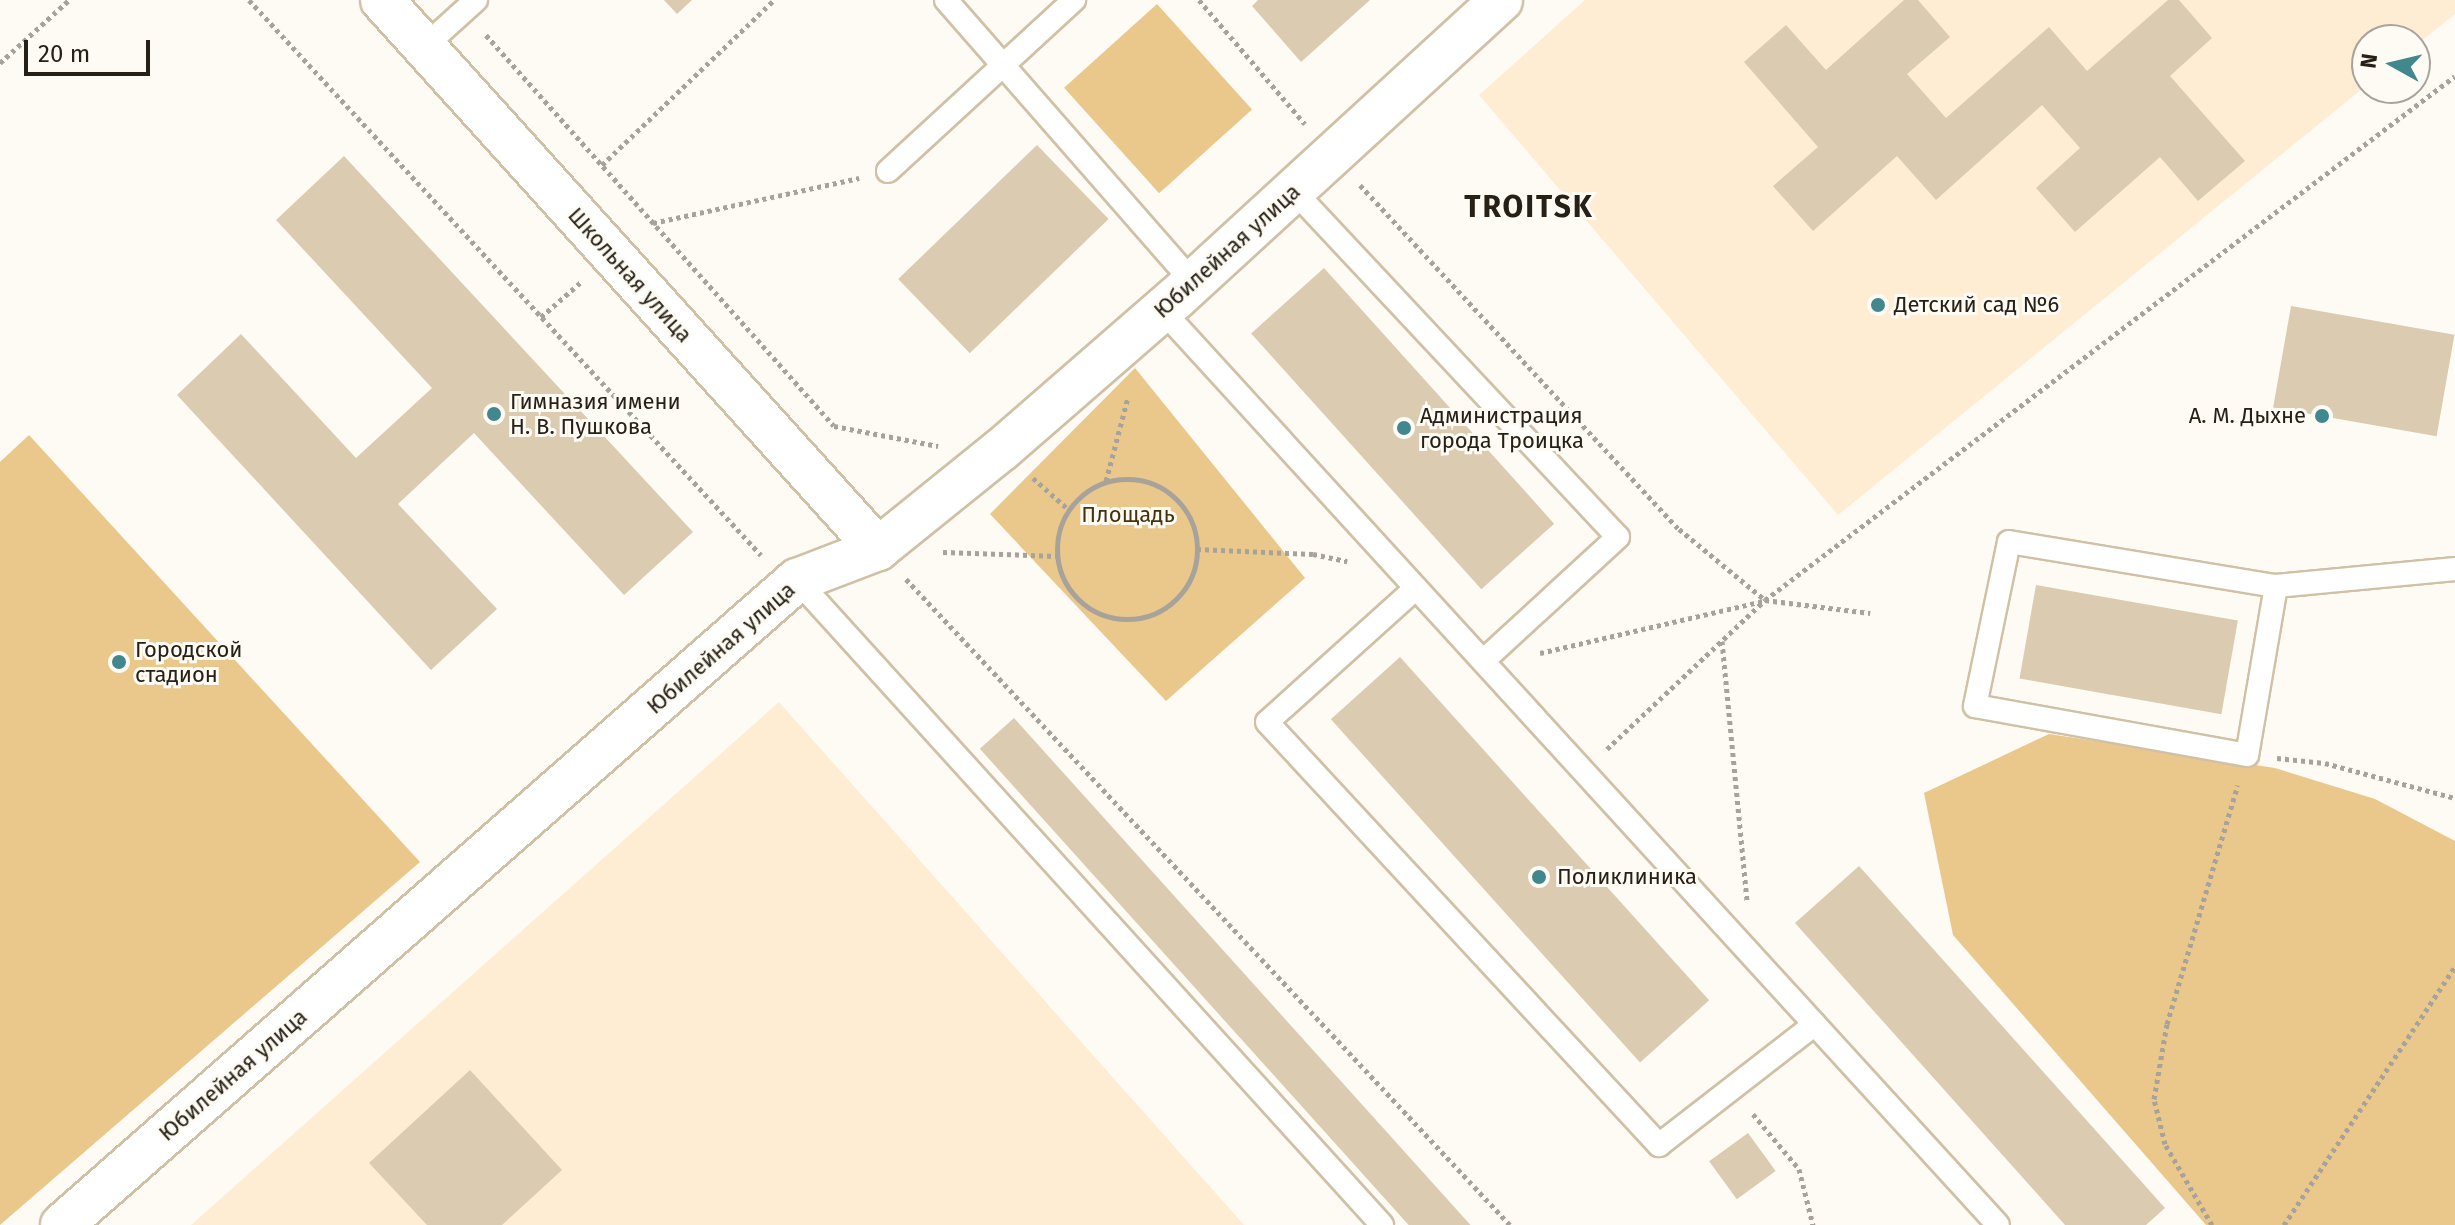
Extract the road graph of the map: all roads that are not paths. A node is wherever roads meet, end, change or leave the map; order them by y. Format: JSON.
{"nodes":[{"id":1,"x":382,"y":0,"type":"edge"},
{"id":2,"x":946,"y":0,"type":"edge"},
{"id":3,"x":1074,"y":0,"type":"edge"},
{"id":4,"x":1501,"y":0,"type":"edge"},
{"id":5,"x":470,"y":5,"type":"edge"},
{"id":6,"x":424,"y":47,"type":"junction"},
{"id":7,"x":1003,"y":65,"type":"junction"},
{"id":8,"x":888,"y":171,"type":"road end"},
{"id":9,"x":1293,"y":190,"type":"junction"},
{"id":10,"x":1193,"y":282,"type":"junction"},
{"id":11,"x":1162,"y":310,"type":"junction"},
{"id":12,"x":878,"y":549,"type":"junction"},
{"id":13,"x":2455,"y":569,"type":"edge"},
{"id":14,"x":781,"y":570,"type":"junction"},
{"id":15,"x":1408,"y":580,"type":"junction"},
{"id":16,"x":2276,"y":586,"type":"junction"},
{"id":17,"x":1483,"y":661,"type":"junction"},
{"id":18,"x":1815,"y":1024,"type":"junction"},
{"id":19,"x":62,"y":1225,"type":"edge"},
{"id":20,"x":1382,"y":1225,"type":"edge"},
{"id":21,"x":1998,"y":1225,"type":"edge"}],
"edges":[{"from":1,"to":6,"type":"street","name":"Школьная улица"},
{"from":2,"to":7,"type":"lane"},
{"from":3,"to":7,"type":"lane"},
{"from":4,"to":9,"type":"street","name":"Юбилейная улица"},
{"from":5,"to":6,"type":"lane"},
{"from":6,"to":12,"type":"street","name":"Школьная улица"},
{"from":7,"to":8,"type":"lane"},
{"from":7,"to":10,"type":"lane"},
{"from":9,"to":10,"type":"street","name":"Юбилейная улица"},
{"from":9,"to":17,"type":"lane"},
{"from":10,"to":11,"type":"street","name":"Юбилейная улица"},
{"from":11,"to":12,"type":"street","name":"Юбилейная улица"},
{"from":11,"to":15,"type":"lane"},
{"from":12,"to":14,"type":"street","name":"Юбилейная улица"},
{"from":13,"to":16,"type":"lane"},
{"from":14,"to":19,"type":"street","name":"Юбилейная улица"},
{"from":14,"to":20,"type":"lane"},
{"from":15,"to":17,"type":"lane"},
{"from":15,"to":18,"type":"lane"},
{"from":16,"to":16,"type":"lane"},
{"from":17,"to":18,"type":"lane"},
{"from":18,"to":21,"type":"lane"}]}
